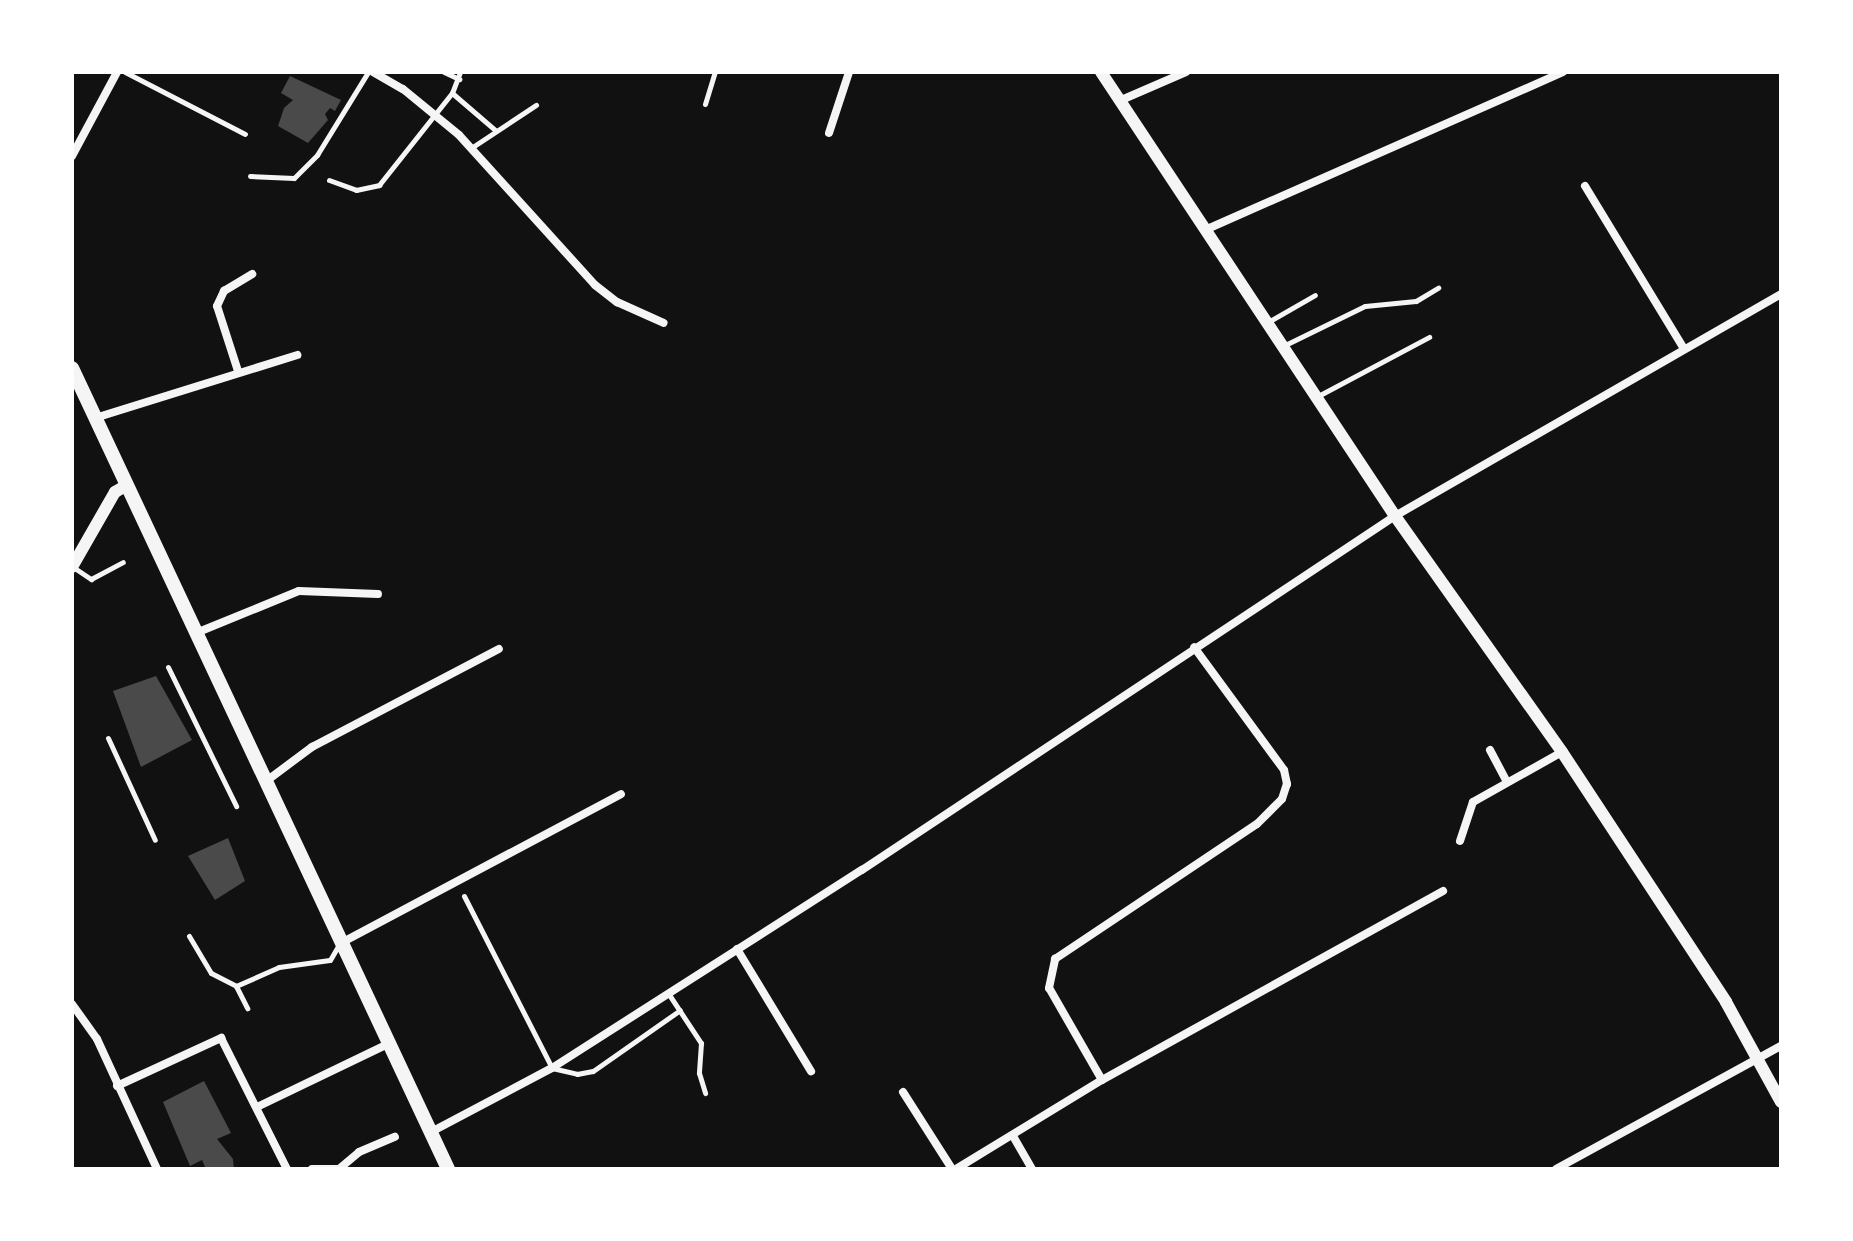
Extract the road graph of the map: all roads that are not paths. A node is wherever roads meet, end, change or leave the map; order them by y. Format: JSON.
{"nodes":[{"id":1,"x":117,"y":72,"type":"edge"},
{"id":2,"x":125,"y":72,"type":"edge"},
{"id":3,"x":370,"y":72,"type":"edge"},
{"id":4,"x":444,"y":72,"type":"edge"},
{"id":5,"x":715,"y":72,"type":"edge"},
{"id":6,"x":849,"y":72,"type":"edge"},
{"id":7,"x":1101,"y":72,"type":"edge"},
{"id":8,"x":1186,"y":72,"type":"edge"},
{"id":9,"x":1563,"y":72,"type":"edge"},
{"id":10,"x":460,"y":76,"type":"edge"},
{"id":11,"x":452,"y":93,"type":"junction"},
{"id":12,"x":1119,"y":101,"type":"junction"},
{"id":13,"x":705,"y":104,"type":"dead end"},
{"id":14,"x":536,"y":105,"type":"dead end"},
{"id":15,"x":435,"y":113,"type":"junction"},
{"id":16,"x":495,"y":130,"type":"junction"},
{"id":17,"x":829,"y":133,"type":"dead end"},
{"id":18,"x":245,"y":134,"type":"dead end"},
{"id":19,"x":470,"y":149,"type":"junction"},
{"id":20,"x":72,"y":156,"type":"edge"},
{"id":21,"x":250,"y":176,"type":"dead end"},
{"id":22,"x":329,"y":180,"type":"dead end"},
{"id":23,"x":1585,"y":186,"type":"dead end"},
{"id":24,"x":1204,"y":231,"type":"junction"},
{"id":25,"x":252,"y":274,"type":"dead end"},
{"id":26,"x":1438,"y":288,"type":"dead end"},
{"id":27,"x":1781,"y":294,"type":"edge"},
{"id":28,"x":1315,"y":295,"type":"dead end"},
{"id":29,"x":664,"y":323,"type":"dead end"},
{"id":30,"x":1268,"y":323,"type":"junction"},
{"id":31,"x":1429,"y":337,"type":"dead end"},
{"id":32,"x":1283,"y":346,"type":"junction"},
{"id":33,"x":1683,"y":347,"type":"junction"},
{"id":34,"x":297,"y":355,"type":"dead end"},
{"id":35,"x":72,"y":368,"type":"edge"},
{"id":36,"x":238,"y":371,"type":"junction"},
{"id":37,"x":1317,"y":397,"type":"junction"},
{"id":38,"x":95,"y":418,"type":"junction"},
{"id":39,"x":127,"y":485,"type":"junction"},
{"id":40,"x":1395,"y":516,"type":"junction"},
{"id":41,"x":123,"y":562,"type":"dead end"},
{"id":42,"x":72,"y":567,"type":"edge"},
{"id":43,"x":378,"y":594,"type":"dead end"},
{"id":44,"x":196,"y":633,"type":"junction"},
{"id":45,"x":1194,"y":647,"type":"junction"},
{"id":46,"x":499,"y":649,"type":"dead end"},
{"id":47,"x":168,"y":667,"type":"dead end"},
{"id":48,"x":108,"y":738,"type":"dead end"},
{"id":49,"x":1490,"y":750,"type":"dead end"},
{"id":50,"x":1562,"y":752,"type":"junction"},
{"id":51,"x":265,"y":782,"type":"junction"},
{"id":52,"x":1507,"y":782,"type":"junction"},
{"id":53,"x":621,"y":794,"type":"dead end"},
{"id":54,"x":236,"y":806,"type":"dead end"},
{"id":55,"x":155,"y":840,"type":"dead end"},
{"id":56,"x":1460,"y":841,"type":"dead end"},
{"id":57,"x":1443,"y":891,"type":"dead end"},
{"id":58,"x":464,"y":896,"type":"dead end"},
{"id":59,"x":189,"y":936,"type":"dead end"},
{"id":60,"x":341,"y":943,"type":"junction"},
{"id":61,"x":737,"y":949,"type":"junction"},
{"id":62,"x":236,"y":986,"type":"junction"},
{"id":63,"x":668,"y":993,"type":"junction"},
{"id":64,"x":72,"y":1004,"type":"edge"},
{"id":65,"x":247,"y":1008,"type":"dead end"},
{"id":66,"x":680,"y":1010,"type":"junction"},
{"id":67,"x":388,"y":1044,"type":"junction"},
{"id":68,"x":1781,"y":1046,"type":"edge"},
{"id":69,"x":1759,"y":1058,"type":"junction"},
{"id":70,"x":552,"y":1068,"type":"junction"},
{"id":71,"x":811,"y":1071,"type":"dead end"},
{"id":72,"x":1102,"y":1080,"type":"junction"},
{"id":73,"x":117,"y":1086,"type":"junction"},
{"id":74,"x":903,"y":1092,"type":"dead end"},
{"id":75,"x":705,"y":1093,"type":"dead end"},
{"id":76,"x":1781,"y":1102,"type":"edge"},
{"id":77,"x":257,"y":1107,"type":"junction"},
{"id":78,"x":431,"y":1132,"type":"junction"},
{"id":79,"x":1013,"y":1136,"type":"junction"},
{"id":80,"x":395,"y":1137,"type":"dead end"},
{"id":81,"x":1570,"y":1166,"type":"edge"},
{"id":82,"x":157,"y":1169,"type":"edge"},
{"id":83,"x":287,"y":1169,"type":"edge"},
{"id":84,"x":312,"y":1169,"type":"edge"},
{"id":85,"x":339,"y":1169,"type":"edge"},
{"id":86,"x":448,"y":1169,"type":"edge"},
{"id":87,"x":954,"y":1169,"type":"edge"},
{"id":88,"x":1032,"y":1169,"type":"edge"},
{"id":89,"x":1556,"y":1169,"type":"edge"}],
"edges":[{"from":1,"to":20,"type":"street"},
{"from":2,"to":18,"type":"lane"},
{"from":3,"to":15,"type":"street"},
{"from":3,"to":21,"type":"lane"},
{"from":4,"to":10,"type":"lane"},
{"from":5,"to":13,"type":"lane"},
{"from":6,"to":17,"type":"street"},
{"from":7,"to":12,"type":"street"},
{"from":8,"to":12,"type":"street"},
{"from":9,"to":24,"type":"street"},
{"from":10,"to":11,"type":"lane"},
{"from":11,"to":15,"type":"lane"},
{"from":11,"to":16,"type":"lane"},
{"from":12,"to":24,"type":"street"},
{"from":14,"to":16,"type":"lane"},
{"from":15,"to":19,"type":"street"},
{"from":15,"to":22,"type":"lane"},
{"from":16,"to":19,"type":"lane"},
{"from":19,"to":29,"type":"street"},
{"from":23,"to":33,"type":"street"},
{"from":24,"to":30,"type":"street"},
{"from":25,"to":36,"type":"street"},
{"from":26,"to":32,"type":"lane"},
{"from":27,"to":33,"type":"street"},
{"from":28,"to":30,"type":"lane"},
{"from":30,"to":32,"type":"street"},
{"from":31,"to":37,"type":"lane"},
{"from":32,"to":37,"type":"street"},
{"from":33,"to":40,"type":"street"},
{"from":34,"to":36,"type":"street"},
{"from":35,"to":38,"type":"main road"},
{"from":36,"to":38,"type":"street"},
{"from":37,"to":40,"type":"street"},
{"from":38,"to":39,"type":"main road"},
{"from":39,"to":42,"type":"street"},
{"from":39,"to":44,"type":"main road"},
{"from":40,"to":45,"type":"street"},
{"from":40,"to":50,"type":"street"},
{"from":41,"to":42,"type":"lane"},
{"from":43,"to":44,"type":"street"},
{"from":44,"to":51,"type":"main road"},
{"from":45,"to":61,"type":"street"},
{"from":45,"to":72,"type":"street"},
{"from":46,"to":51,"type":"street"},
{"from":47,"to":54,"type":"lane"},
{"from":48,"to":55,"type":"lane"},
{"from":49,"to":52,"type":"street"},
{"from":50,"to":52,"type":"street"},
{"from":50,"to":69,"type":"street"},
{"from":51,"to":60,"type":"main road"},
{"from":52,"to":56,"type":"street"},
{"from":53,"to":60,"type":"street"},
{"from":57,"to":72,"type":"street"},
{"from":58,"to":70,"type":"lane"},
{"from":59,"to":62,"type":"lane"},
{"from":60,"to":62,"type":"lane"},
{"from":60,"to":67,"type":"main road"},
{"from":61,"to":63,"type":"street"},
{"from":61,"to":71,"type":"street"},
{"from":62,"to":65,"type":"lane"},
{"from":63,"to":66,"type":"lane"},
{"from":63,"to":70,"type":"street"},
{"from":64,"to":73,"type":"street"},
{"from":66,"to":70,"type":"lane"},
{"from":66,"to":75,"type":"lane"},
{"from":67,"to":77,"type":"street"},
{"from":67,"to":78,"type":"main road"},
{"from":68,"to":69,"type":"street"},
{"from":69,"to":76,"type":"street"},
{"from":69,"to":81,"type":"street"},
{"from":70,"to":78,"type":"street"},
{"from":72,"to":79,"type":"street"},
{"from":73,"to":77,"type":"street"},
{"from":73,"to":82,"type":"street"},
{"from":74,"to":87,"type":"street"},
{"from":77,"to":83,"type":"street"},
{"from":78,"to":86,"type":"main road"},
{"from":79,"to":87,"type":"street"},
{"from":79,"to":88,"type":"street"},
{"from":80,"to":85,"type":"street"},
{"from":81,"to":89,"type":"street"},
{"from":84,"to":85,"type":"street"}]}
